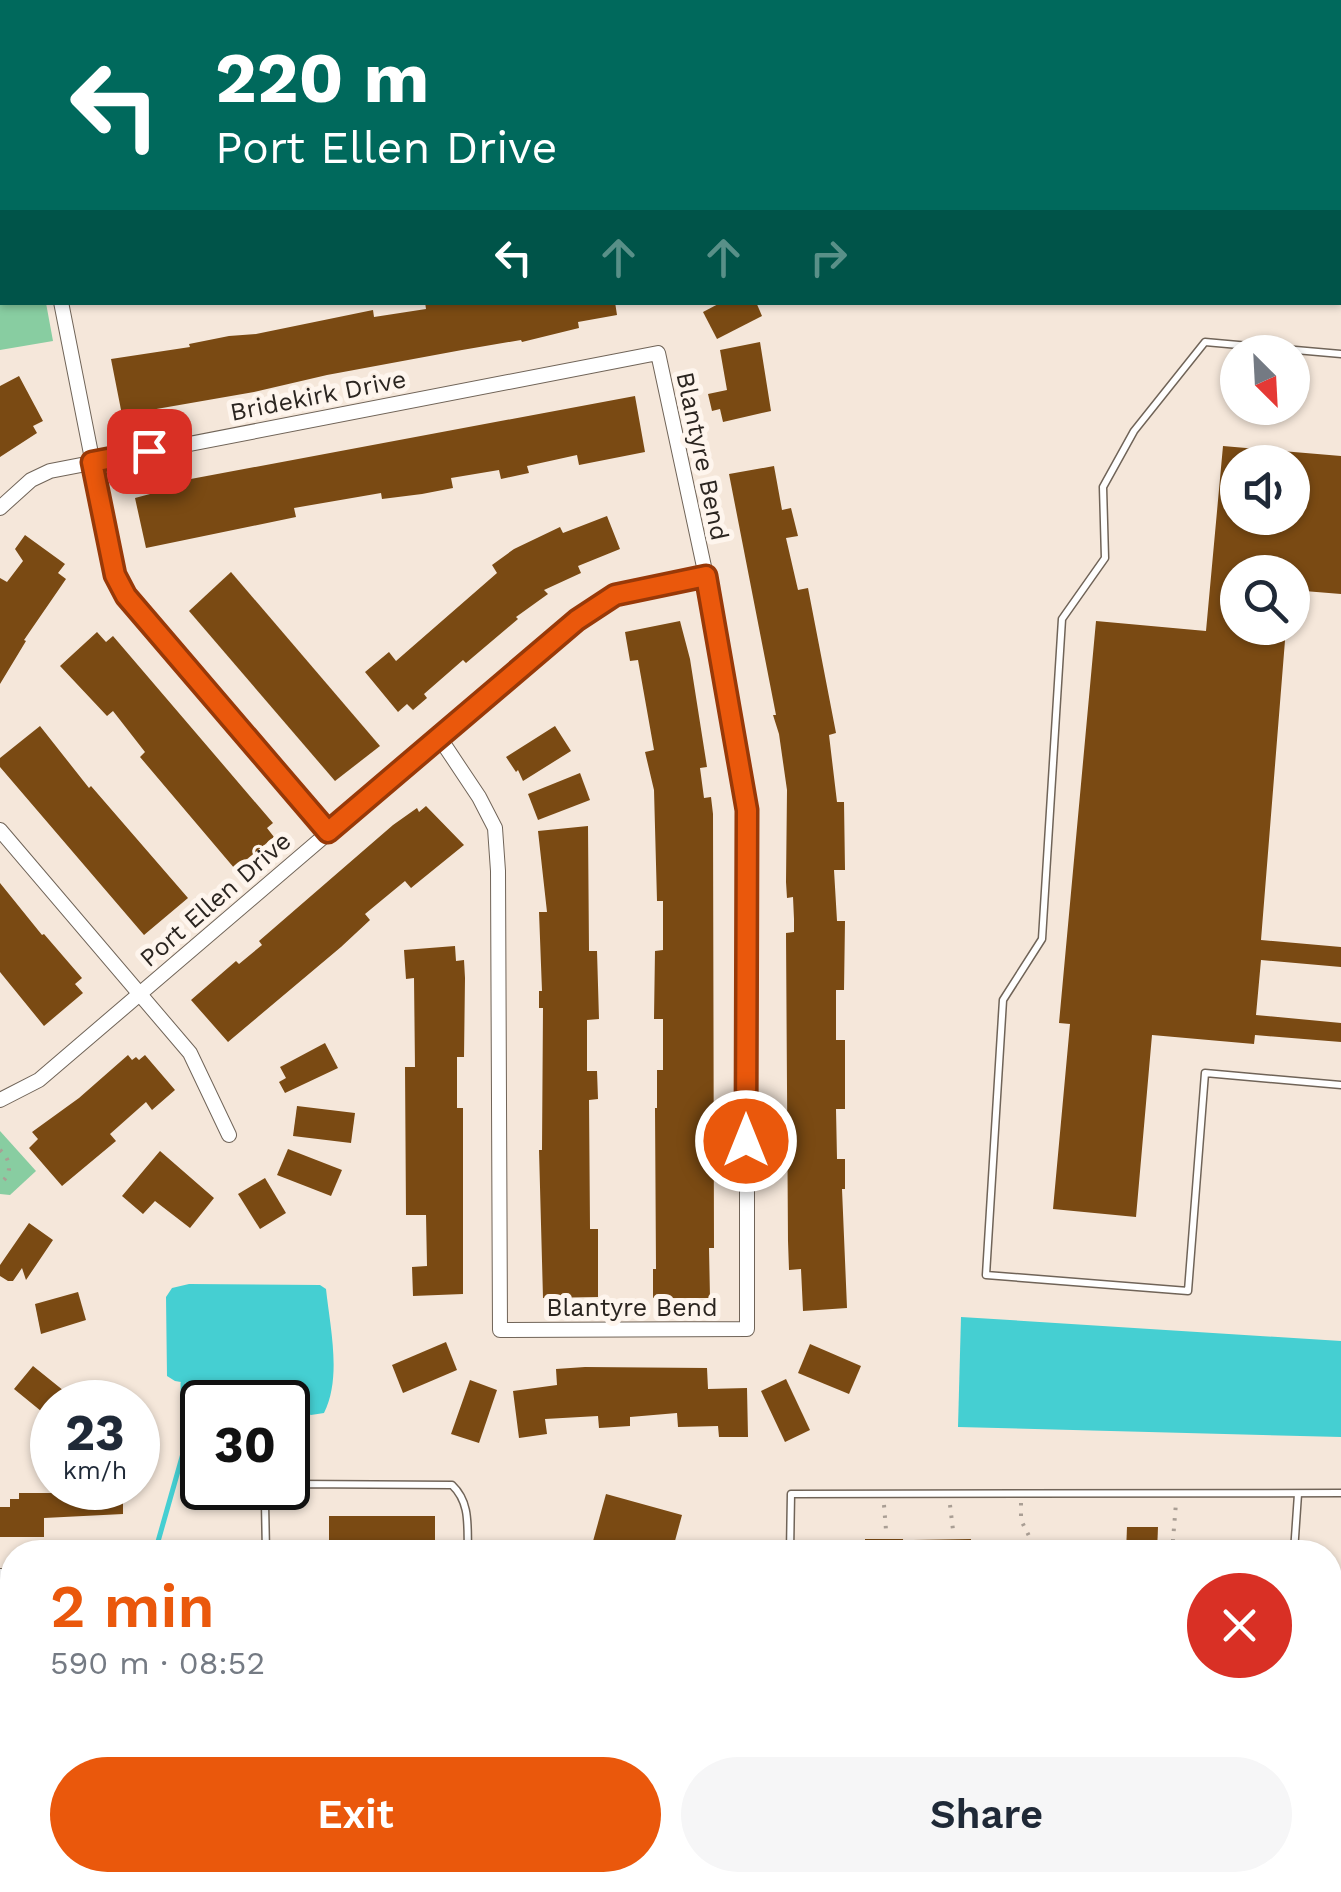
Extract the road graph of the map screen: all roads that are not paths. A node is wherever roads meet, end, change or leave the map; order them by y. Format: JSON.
{"nodes":[{"id":1,"x":61,"y":305,"type":"edge"},
{"id":2,"x":658,"y":353,"type":"joint"},
{"id":3,"x":1341,"y":354,"type":"edge"},
{"id":4,"x":92,"y":462,"type":"junction"},
{"id":5,"x":0,"y":508,"type":"edge"},
{"id":6,"x":706,"y":576,"type":"junction"},
{"id":7,"x":439,"y":737,"type":"junction"},
{"id":8,"x":0,"y":830,"type":"edge"},
{"id":9,"x":328,"y":832,"type":"junction"},
{"id":10,"x":140,"y":992,"type":"junction"},
{"id":11,"x":1341,"y":1084,"type":"edge"},
{"id":12,"x":0,"y":1100,"type":"edge"},
{"id":13,"x":229,"y":1135,"type":"dead end"},
{"id":14,"x":310,"y":1485,"type":"edge"},
{"id":15,"x":1341,"y":1493,"type":"edge"},
{"id":16,"x":1298,"y":1494,"type":"junction"},
{"id":17,"x":266,"y":1510,"type":"edge"},
{"id":18,"x":266,"y":1540,"type":"edge"},
{"id":19,"x":468,"y":1540,"type":"edge"},
{"id":20,"x":790,"y":1540,"type":"edge"},
{"id":21,"x":1295,"y":1540,"type":"edge"}],
"edges":[{"from":1,"to":4,"type":"street"},
{"from":2,"to":4,"type":"street","name":"Bridekirk Drive"},
{"from":2,"to":6,"type":"street","name":"Blantyre Bend"},
{"from":3,"to":11,"type":"lane"},
{"from":4,"to":5,"type":"street","name":"Bridekirk Drive"},
{"from":4,"to":9,"type":"street"},
{"from":6,"to":7,"type":"street","name":"Port Ellen Drive"},
{"from":6,"to":7,"type":"street","name":"Blantyre Bend"},
{"from":7,"to":9,"type":"street","name":"Port Ellen Drive"},
{"from":8,"to":10,"type":"street"},
{"from":9,"to":10,"type":"street","name":"Port Ellen Drive"},
{"from":10,"to":12,"type":"street","name":"Port Ellen Drive"},
{"from":10,"to":13,"type":"street"},
{"from":14,"to":19,"type":"lane"},
{"from":15,"to":16,"type":"lane"},
{"from":16,"to":20,"type":"lane"},
{"from":16,"to":21,"type":"lane"},
{"from":17,"to":18,"type":"lane"}]}
